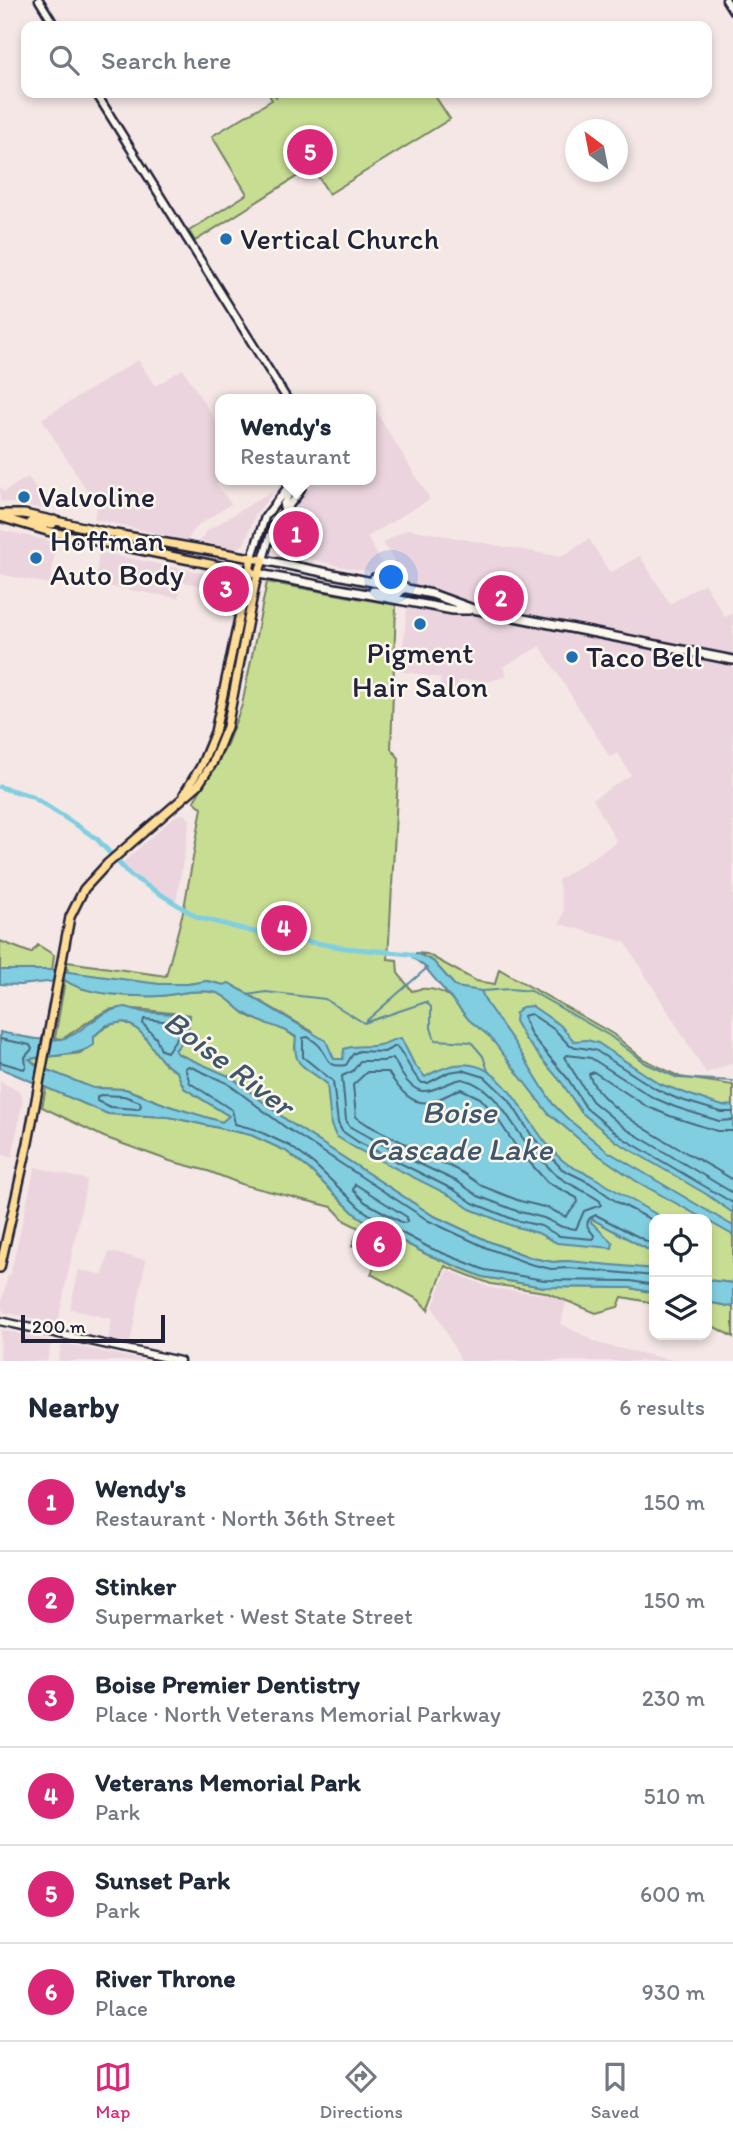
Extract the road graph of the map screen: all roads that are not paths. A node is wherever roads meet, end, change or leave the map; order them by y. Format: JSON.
{"nodes":[{"id":1,"x":38,"y":0,"type":"edge"},
{"id":2,"x":726,"y":0,"type":"edge"},
{"id":3,"x":733,"y":11,"type":"edge"},
{"id":4,"x":52,"y":21,"type":"edge"},
{"id":5,"x":99,"y":98,"type":"edge"},
{"id":6,"x":284,"y":394,"type":"edge"},
{"id":7,"x":290,"y":485,"type":"edge"},
{"id":8,"x":291,"y":485,"type":"edge"},
{"id":9,"x":301,"y":485,"type":"edge"},
{"id":10,"x":284,"y":510,"type":"junction"},
{"id":11,"x":0,"y":515,"type":"edge"},
{"id":12,"x":54,"y":520,"type":"junction"},
{"id":13,"x":19,"y":523,"type":"junction"},
{"id":14,"x":112,"y":533,"type":"junction"},
{"id":15,"x":85,"y":539,"type":"junction"},
{"id":16,"x":252,"y":558,"type":"junction"},
{"id":17,"x":263,"y":559,"type":"junction"},
{"id":18,"x":393,"y":568,"type":"dead end"},
{"id":19,"x":248,"y":572,"type":"junction"},
{"id":20,"x":259,"y":574,"type":"junction"},
{"id":21,"x":358,"y":579,"type":"junction"},
{"id":22,"x":405,"y":587,"type":"junction"},
{"id":23,"x":357,"y":591,"type":"junction"},
{"id":24,"x":473,"y":609,"type":"junction"},
{"id":25,"x":733,"y":660,"type":"edge"},
{"id":26,"x":180,"y":801,"type":"junction"},
{"id":27,"x":0,"y":1268,"type":"edge"},
{"id":28,"x":0,"y":1321,"type":"edge"},
{"id":29,"x":180,"y":1361,"type":"edge"}],
"edges":[{"from":1,"to":4,"type":"street"},
{"from":2,"to":3,"type":"street"},
{"from":5,"to":6,"type":"street"},
{"from":7,"to":16,"type":"street"},
{"from":8,"to":10,"type":"street"},
{"from":9,"to":10,"type":"street"},
{"from":10,"to":17,"type":"street"},
{"from":11,"to":12,"type":"main road"},
{"from":11,"to":13,"type":"main road"},
{"from":12,"to":13,"type":"main road"},
{"from":12,"to":14,"type":"main road"},
{"from":13,"to":15,"type":"main road"},
{"from":14,"to":15,"type":"main road"},
{"from":14,"to":16,"type":"main road"},
{"from":15,"to":19,"type":"main road"},
{"from":16,"to":17,"type":"main road"},
{"from":16,"to":19,"type":"main road"},
{"from":17,"to":20,"type":"main road"},
{"from":17,"to":21,"type":"main road"},
{"from":18,"to":21,"type":"main road"},
{"from":19,"to":20,"type":"main road"},
{"from":19,"to":26,"type":"main road"},
{"from":20,"to":23,"type":"main road"},
{"from":20,"to":26,"type":"main road"},
{"from":21,"to":22,"type":"main road"},
{"from":22,"to":23,"type":"main road"},
{"from":22,"to":24,"type":"main road"},
{"from":23,"to":24,"type":"main road"},
{"from":24,"to":25,"type":"main road"},
{"from":26,"to":27,"type":"main road"},
{"from":28,"to":29,"type":"street"}]}
